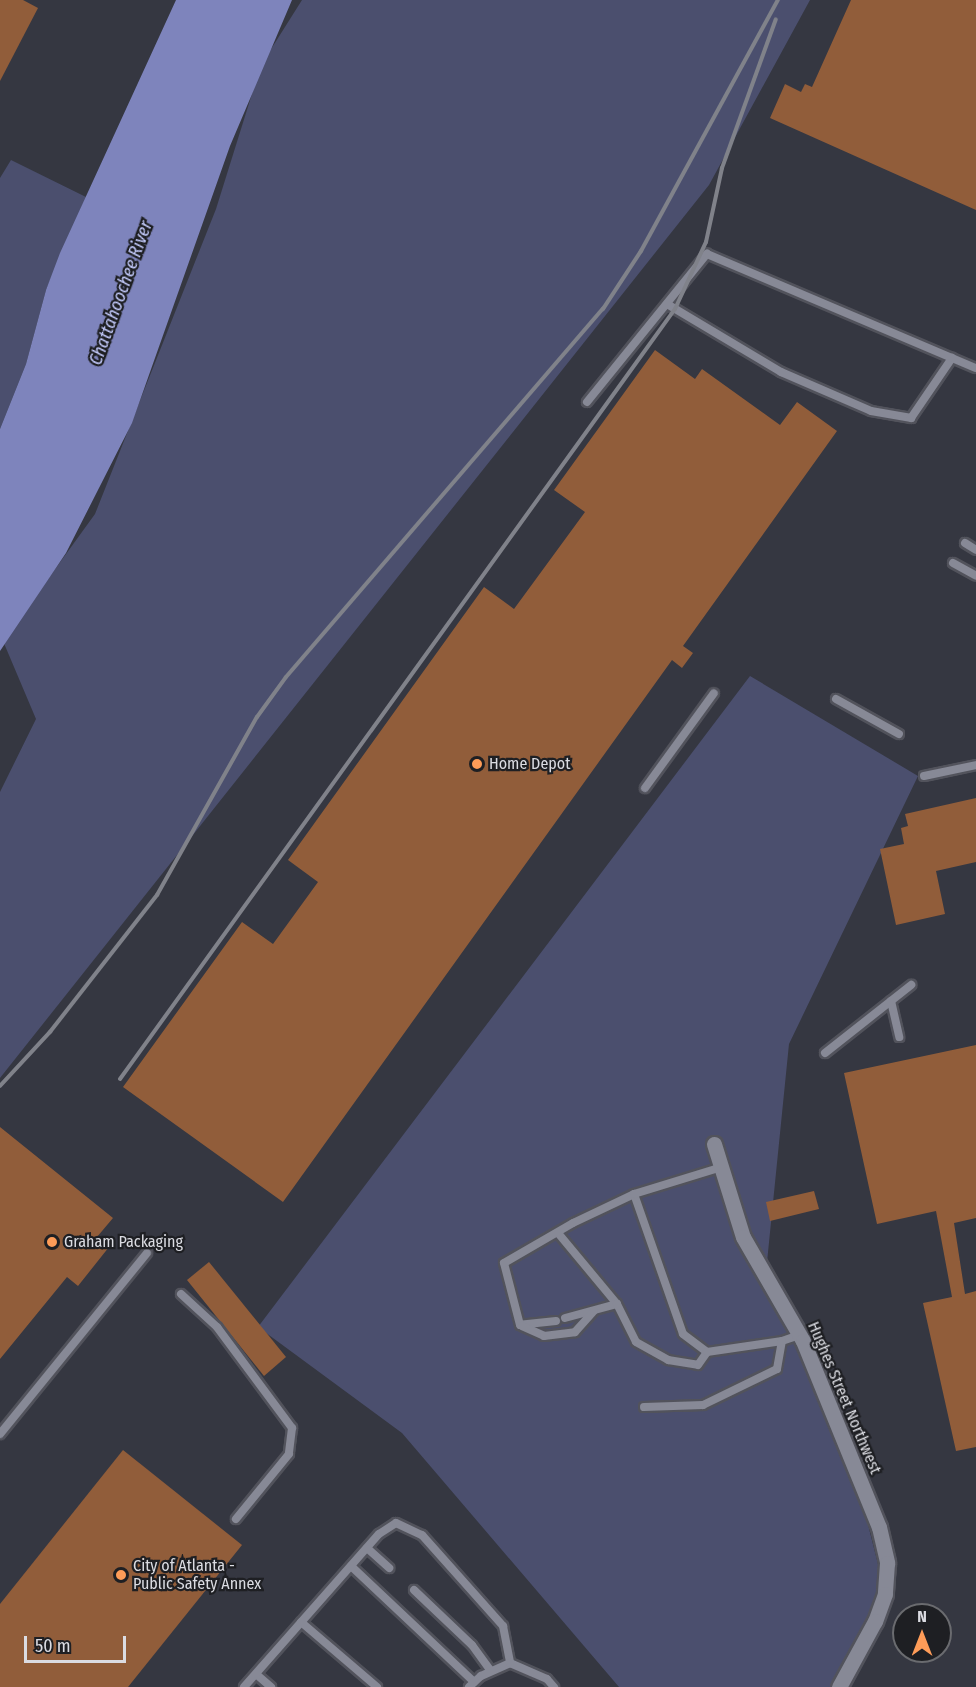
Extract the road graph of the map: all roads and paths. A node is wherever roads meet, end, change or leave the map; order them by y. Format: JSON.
{"nodes":[{"id":1,"x":667,"y":304,"type":"junction"},
{"id":2,"x":952,"y":358,"type":"junction"},
{"id":3,"x":976,"y":368,"type":"edge"},
{"id":4,"x":587,"y":402,"type":"dead end"},
{"id":5,"x":964,"y":543,"type":"dead end"},
{"id":6,"x":976,"y":550,"type":"edge"},
{"id":7,"x":953,"y":563,"type":"dead end"},
{"id":8,"x":976,"y":576,"type":"edge"},
{"id":9,"x":714,"y":693,"type":"dead end"},
{"id":10,"x":836,"y":699,"type":"dead end"},
{"id":11,"x":899,"y":734,"type":"dead end"},
{"id":12,"x":976,"y":765,"type":"edge"},
{"id":13,"x":924,"y":776,"type":"dead end"},
{"id":14,"x":645,"y":788,"type":"dead end"},
{"id":15,"x":911,"y":985,"type":"dead end"},
{"id":16,"x":891,"y":1001,"type":"junction"},
{"id":17,"x":899,"y":1037,"type":"dead end"},
{"id":18,"x":825,"y":1053,"type":"dead end"},
{"id":19,"x":714,"y":1144,"type":"dead end"},
{"id":20,"x":722,"y":1167,"type":"junction"},
{"id":21,"x":634,"y":1194,"type":"junction"},
{"id":22,"x":558,"y":1233,"type":"junction"},
{"id":23,"x":147,"y":1253,"type":"dead end"},
{"id":24,"x":181,"y":1294,"type":"dead end"},
{"id":25,"x":617,"y":1304,"type":"junction"},
{"id":26,"x":595,"y":1310,"type":"junction"},
{"id":27,"x":565,"y":1318,"type":"dead end"},
{"id":28,"x":556,"y":1320,"type":"dead end"},
{"id":29,"x":520,"y":1325,"type":"junction"},
{"id":30,"x":799,"y":1335,"type":"junction"},
{"id":31,"x":782,"y":1341,"type":"junction"},
{"id":32,"x":707,"y":1352,"type":"junction"},
{"id":33,"x":644,"y":1407,"type":"dead end"},
{"id":34,"x":0,"y":1434,"type":"edge"},
{"id":35,"x":237,"y":1519,"type":"dead end"},
{"id":36,"x":367,"y":1548,"type":"junction"},
{"id":37,"x":351,"y":1566,"type":"junction"},
{"id":38,"x":390,"y":1568,"type":"dead end"},
{"id":39,"x":414,"y":1590,"type":"dead end"},
{"id":40,"x":301,"y":1622,"type":"junction"},
{"id":41,"x":510,"y":1663,"type":"junction"},
{"id":42,"x":491,"y":1671,"type":"junction"},
{"id":43,"x":256,"y":1674,"type":"junction"},
{"id":44,"x":472,"y":1685,"type":"edge"},
{"id":45,"x":244,"y":1687,"type":"edge"},
{"id":46,"x":271,"y":1687,"type":"edge"},
{"id":47,"x":377,"y":1687,"type":"edge"},
{"id":48,"x":554,"y":1687,"type":"edge"},
{"id":49,"x":839,"y":1687,"type":"edge"}],
"edges":[{"from":1,"to":2,"type":"lane"},
{"from":1,"to":2,"type":"lane"},
{"from":1,"to":4,"type":"lane"},
{"from":2,"to":3,"type":"lane"},
{"from":5,"to":6,"type":"lane"},
{"from":7,"to":8,"type":"lane"},
{"from":9,"to":14,"type":"lane"},
{"from":10,"to":11,"type":"lane"},
{"from":12,"to":13,"type":"lane"},
{"from":15,"to":16,"type":"lane"},
{"from":16,"to":17,"type":"lane"},
{"from":16,"to":18,"type":"lane"},
{"from":19,"to":20,"type":"street","name":"Hughes Street Northwest"},
{"from":20,"to":21,"type":"lane"},
{"from":20,"to":30,"type":"street","name":"Hughes Street Northwest"},
{"from":21,"to":22,"type":"lane"},
{"from":21,"to":32,"type":"lane"},
{"from":22,"to":25,"type":"lane"},
{"from":22,"to":29,"type":"lane"},
{"from":23,"to":34,"type":"lane"},
{"from":24,"to":35,"type":"lane"},
{"from":25,"to":26,"type":"lane"},
{"from":25,"to":32,"type":"lane"},
{"from":26,"to":27,"type":"lane"},
{"from":26,"to":29,"type":"lane"},
{"from":28,"to":29,"type":"lane"},
{"from":30,"to":31,"type":"lane"},
{"from":30,"to":49,"type":"street","name":"Hughes Street Northwest"},
{"from":31,"to":32,"type":"lane"},
{"from":31,"to":33,"type":"lane"},
{"from":36,"to":37,"type":"lane"},
{"from":36,"to":38,"type":"lane"},
{"from":36,"to":41,"type":"lane"},
{"from":37,"to":40,"type":"lane"},
{"from":37,"to":44,"type":"lane"},
{"from":39,"to":42,"type":"lane"},
{"from":40,"to":43,"type":"lane"},
{"from":40,"to":47,"type":"lane"},
{"from":41,"to":42,"type":"lane"},
{"from":41,"to":48,"type":"lane"},
{"from":42,"to":44,"type":"lane"},
{"from":43,"to":45,"type":"lane"},
{"from":43,"to":46,"type":"lane"}]}
